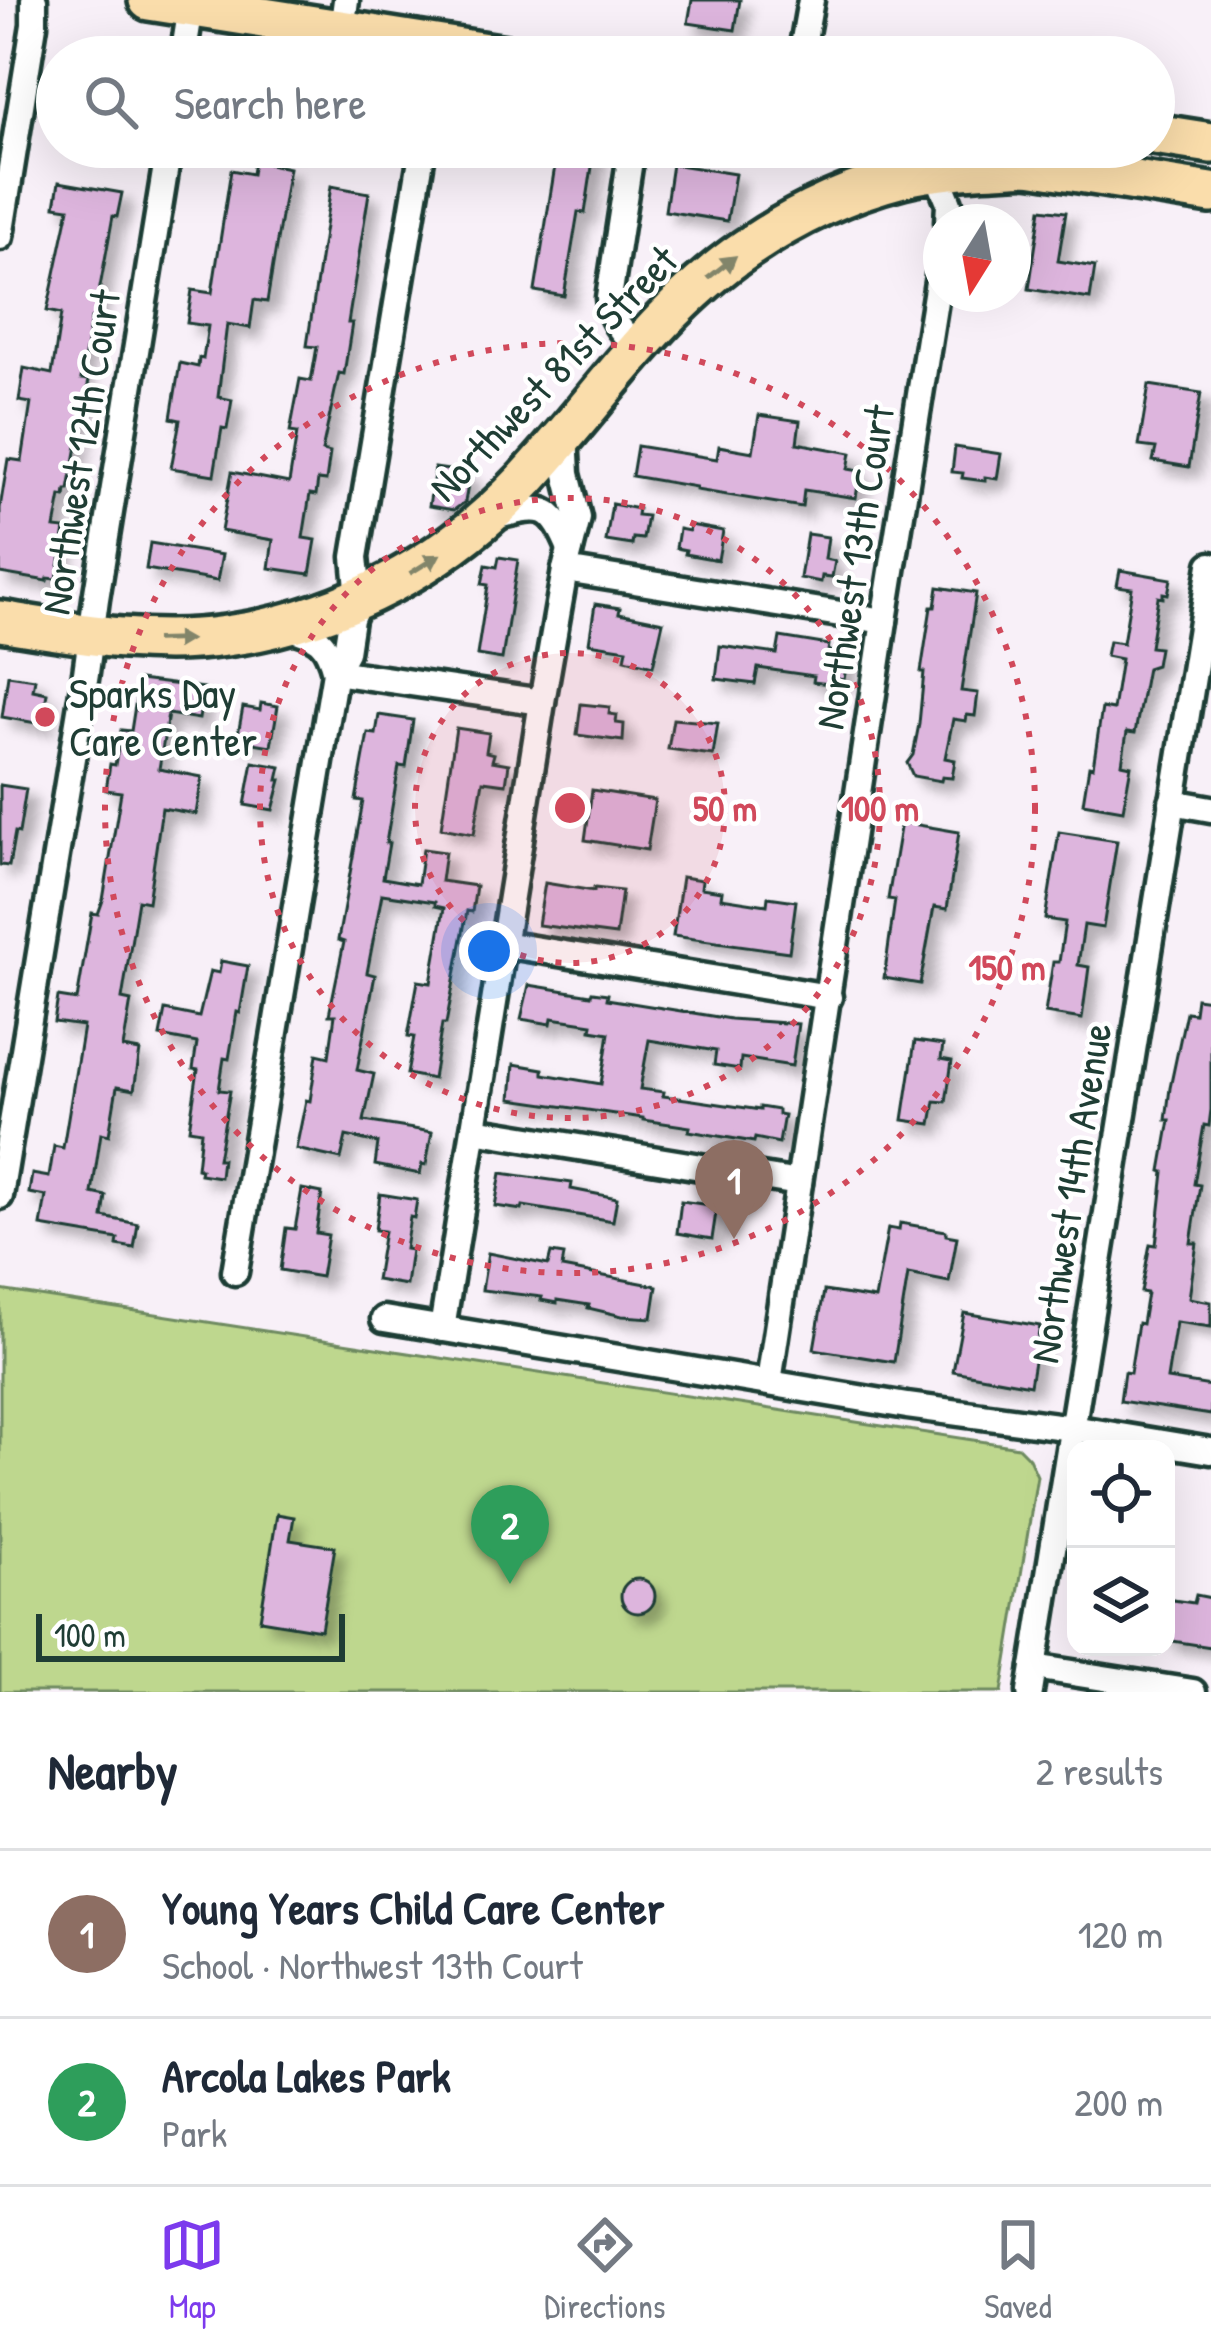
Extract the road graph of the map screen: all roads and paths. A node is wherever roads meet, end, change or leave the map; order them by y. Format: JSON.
{"nodes":[{"id":1,"x":34,"y":0,"type":"edge"},
{"id":2,"x":149,"y":0,"type":"edge"},
{"id":3,"x":811,"y":0,"type":"edge"},
{"id":4,"x":191,"y":7,"type":"junction"},
{"id":5,"x":344,"y":15,"type":"edge"},
{"id":6,"x":186,"y":36,"type":"edge"},
{"id":7,"x":399,"y":36,"type":"edge"},
{"id":8,"x":805,"y":36,"type":"edge"},
{"id":9,"x":1175,"y":137,"type":"edge"},
{"id":10,"x":1211,"y":142,"type":"edge"},
{"id":11,"x":166,"y":168,"type":"edge"},
{"id":12,"x":420,"y":168,"type":"edge"},
{"id":13,"x":629,"y":168,"type":"edge"},
{"id":14,"x":927,"y":168,"type":"edge"},
{"id":15,"x":950,"y":168,"type":"edge"},
{"id":16,"x":1053,"y":168,"type":"edge"},
{"id":17,"x":1211,"y":194,"type":"edge"},
{"id":18,"x":949,"y":204,"type":"edge"},
{"id":19,"x":0,"y":237,"type":"edge"},
{"id":20,"x":933,"y":312,"type":"edge"},
{"id":21,"x":637,"y":347,"type":"junction"},
{"id":22,"x":565,"y":434,"type":"junction"},
{"id":23,"x":485,"y":519,"type":"junction"},
{"id":24,"x":568,"y":560,"type":"junction"},
{"id":25,"x":1211,"y":565,"type":"edge"},
{"id":26,"x":359,"y":598,"type":"junction"},
{"id":27,"x":0,"y":621,"type":"edge"},
{"id":28,"x":884,"y":621,"type":"junction"},
{"id":29,"x":281,"y":625,"type":"junction"},
{"id":30,"x":91,"y":635,"type":"junction"},
{"id":31,"x":335,"y":672,"type":"junction"},
{"id":32,"x":542,"y":702,"type":"junction"},
{"id":33,"x":1172,"y":802,"type":"junction"},
{"id":34,"x":1211,"y":809,"type":"edge"},
{"id":35,"x":503,"y":944,"type":"junction"},
{"id":36,"x":829,"y":997,"type":"junction"},
{"id":37,"x":474,"y":1130,"type":"junction"},
{"id":38,"x":799,"y":1183,"type":"junction"},
{"id":39,"x":0,"y":1196,"type":"edge"},
{"id":40,"x":235,"y":1272,"type":"dead end"},
{"id":41,"x":384,"y":1319,"type":"dead end"},
{"id":42,"x":442,"y":1329,"type":"junction"},
{"id":43,"x":769,"y":1382,"type":"junction"},
{"id":44,"x":1072,"y":1428,"type":"junction"},
{"id":45,"x":1211,"y":1451,"type":"edge"},
{"id":46,"x":1032,"y":1680,"type":"edge"},
{"id":47,"x":1193,"y":1692,"type":"edge"}],
"edges":[{"from":1,"to":19,"type":"street"},
{"from":2,"to":4,"type":"main road"},
{"from":3,"to":8,"type":"street"},
{"from":4,"to":5,"type":"main road"},
{"from":4,"to":6,"type":"street"},
{"from":5,"to":7,"type":"main road"},
{"from":9,"to":10,"type":"main road"},
{"from":11,"to":30,"type":"street","name":"Northwest 12th Court"},
{"from":12,"to":26,"type":"street"},
{"from":13,"to":21,"type":"street"},
{"from":21,"to":14,"type":"main road","name":"Northwest 81st Street","one_way":true},
{"from":15,"to":18,"type":"street"},
{"from":16,"to":17,"type":"main road"},
{"from":20,"to":28,"type":"street","name":"Northwest 13th Court"},
{"from":21,"to":22,"type":"main road","name":"Northwest 81st Street"},
{"from":22,"to":23,"type":"main road","name":"Northwest 81st Street"},
{"from":22,"to":24,"type":"street"},
{"from":23,"to":24,"type":"street"},
{"from":26,"to":23,"type":"main road","name":"Northwest 81st Street","one_way":true},
{"from":24,"to":28,"type":"street"},
{"from":24,"to":32,"type":"street"},
{"from":25,"to":33,"type":"street","name":"Northwest 14th Avenue"},
{"from":26,"to":29,"type":"main road","name":"Northwest 81st Street"},
{"from":26,"to":31,"type":"street"},
{"from":27,"to":30,"type":"main road","name":"Northwest 81st Street"},
{"from":28,"to":36,"type":"street","name":"Northwest 13th Court"},
{"from":30,"to":29,"type":"main road","name":"Northwest 81st Street","one_way":true},
{"from":29,"to":31,"type":"street"},
{"from":30,"to":39,"type":"street","name":"Northwest 12th Court"},
{"from":31,"to":32,"type":"street"},
{"from":31,"to":40,"type":"street"},
{"from":32,"to":35,"type":"street"},
{"from":33,"to":34,"type":"street"},
{"from":33,"to":44,"type":"street","name":"Northwest 14th Avenue"},
{"from":35,"to":36,"type":"street"},
{"from":35,"to":37,"type":"street"},
{"from":36,"to":38,"type":"street","name":"Northwest 13th Court"},
{"from":37,"to":38,"type":"street"},
{"from":37,"to":42,"type":"street"},
{"from":38,"to":43,"type":"street","name":"Northwest 13th Court"},
{"from":41,"to":42,"type":"street"},
{"from":42,"to":43,"type":"street"},
{"from":43,"to":44,"type":"street"},
{"from":44,"to":45,"type":"street"},
{"from":44,"to":46,"type":"street","name":"Northwest 14th Avenue"},
{"from":46,"to":47,"type":"street"}]}
